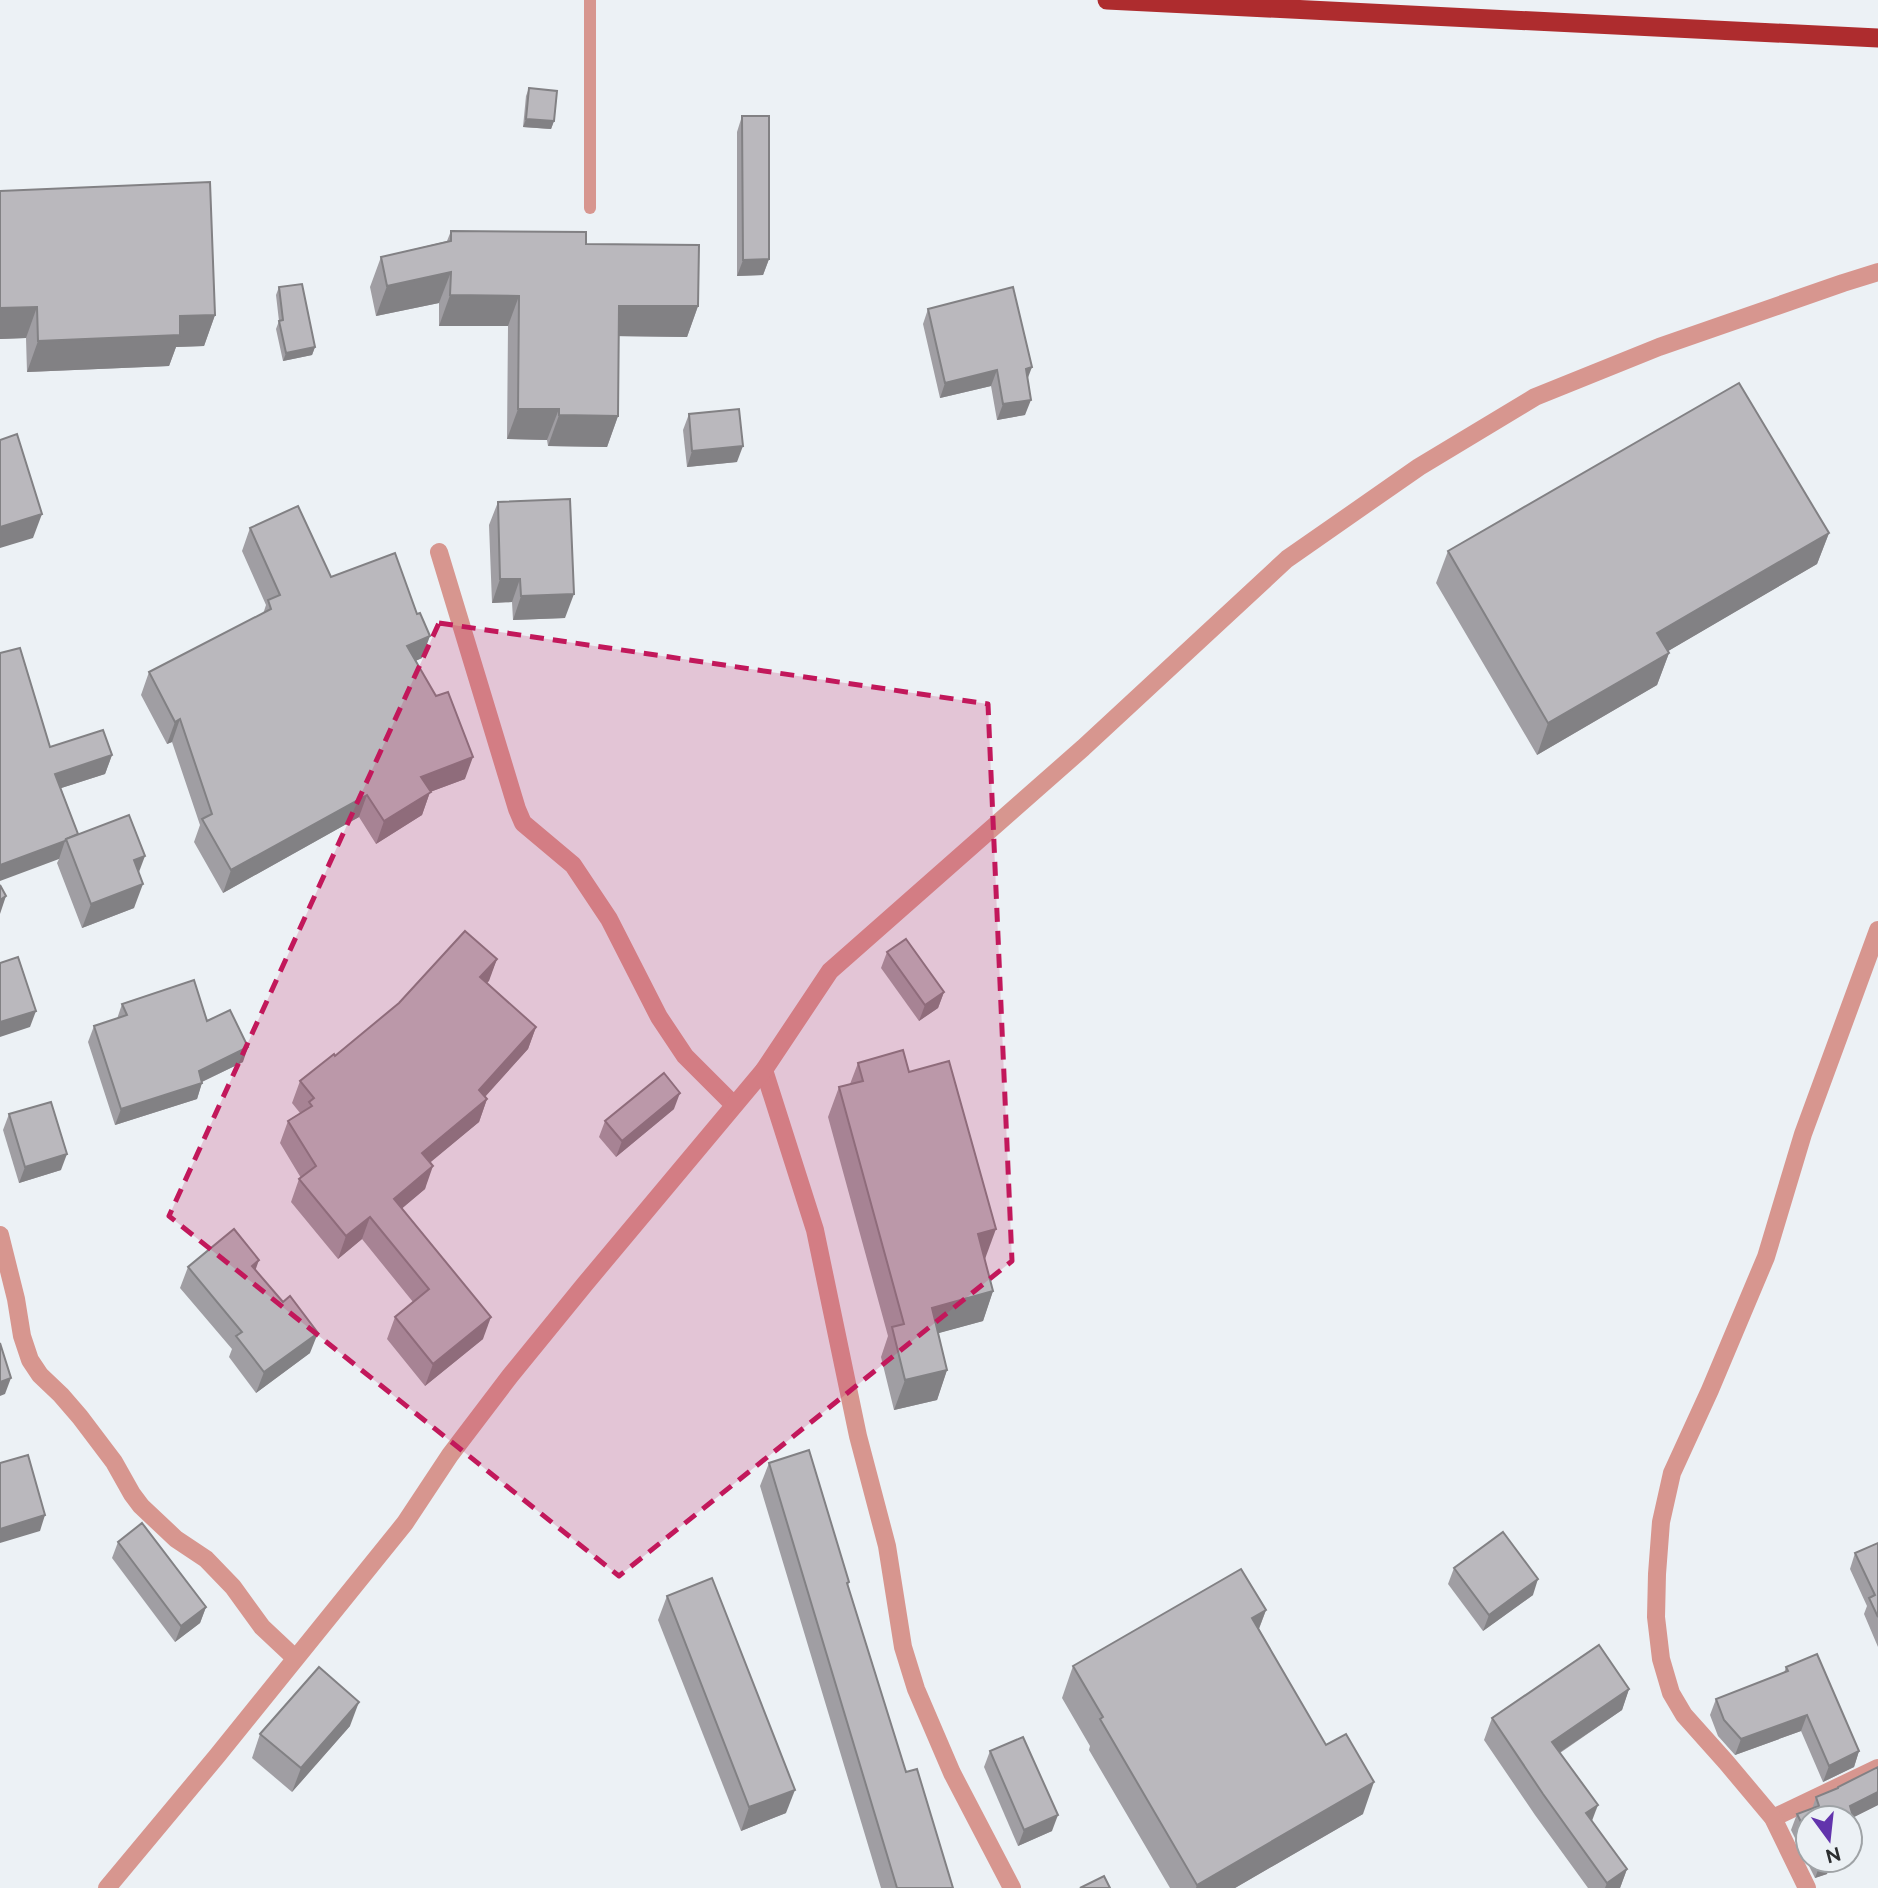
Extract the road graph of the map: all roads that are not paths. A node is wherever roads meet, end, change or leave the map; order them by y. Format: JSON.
{"nodes":[{"id":1,"x":590,"y":0,"type":"edge"},
{"id":2,"x":1107,"y":0,"type":"edge"},
{"id":3,"x":1878,"y":38,"type":"edge"},
{"id":4,"x":590,"y":208,"type":"dead end"},
{"id":5,"x":1878,"y":272,"type":"edge"},
{"id":6,"x":439,"y":552,"type":"dead end"},
{"id":7,"x":1878,"y":930,"type":"edge"},
{"id":8,"x":764,"y":1070,"type":"junction"},
{"id":9,"x":734,"y":1105,"type":"junction"},
{"id":10,"x":0,"y":1236,"type":"edge"},
{"id":11,"x":295,"y":1658,"type":"junction"},
{"id":12,"x":1878,"y":1768,"type":"edge"},
{"id":13,"x":1773,"y":1818,"type":"junction"},
{"id":14,"x":107,"y":1888,"type":"edge"},
{"id":15,"x":1012,"y":1888,"type":"edge"},
{"id":16,"x":1807,"y":1888,"type":"edge"}],
"edges":[{"from":1,"to":4,"type":"lane"},
{"from":2,"to":3,"type":"highway"},
{"from":5,"to":8,"type":"street"},
{"from":6,"to":9,"type":"street"},
{"from":7,"to":13,"type":"street"},
{"from":8,"to":9,"type":"street"},
{"from":8,"to":15,"type":"street"},
{"from":9,"to":11,"type":"street"},
{"from":10,"to":11,"type":"street"},
{"from":11,"to":14,"type":"street"},
{"from":12,"to":13,"type":"street"},
{"from":13,"to":16,"type":"street"}]}
